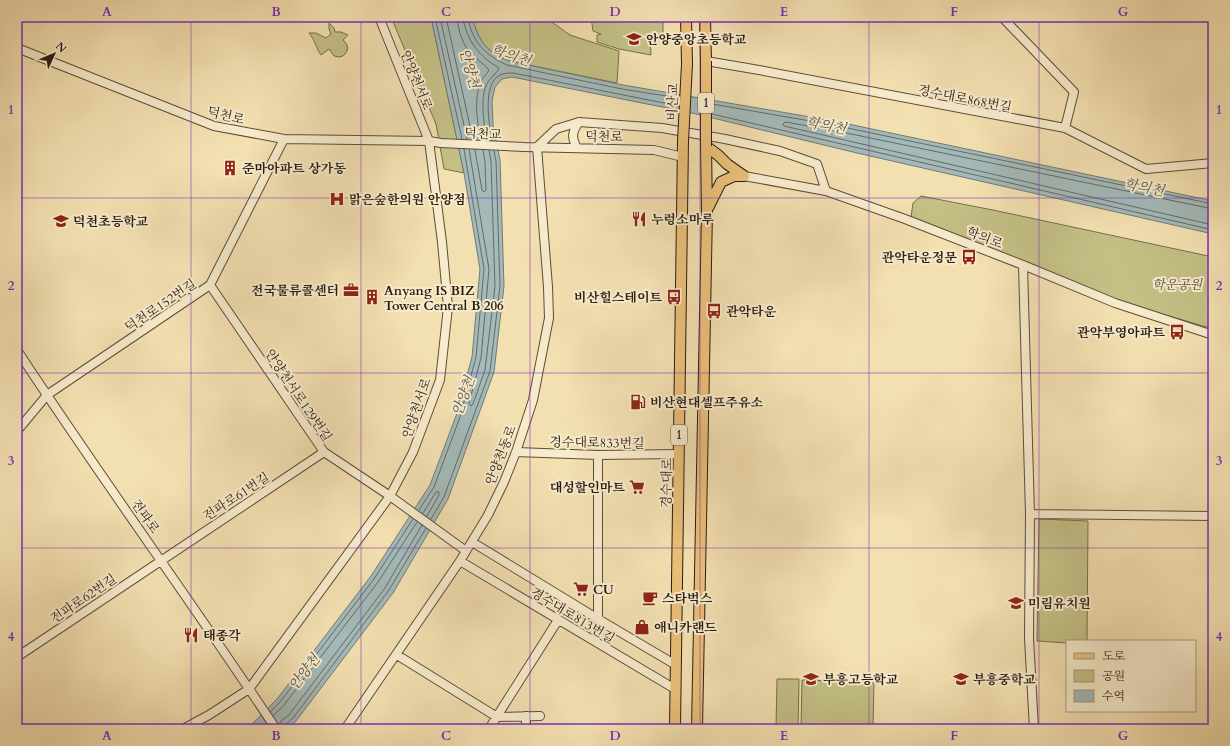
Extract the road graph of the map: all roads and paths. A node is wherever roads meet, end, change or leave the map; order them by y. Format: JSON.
{"nodes":[{"id":1,"x":379,"y":17,"type":"edge"},
{"id":2,"x":686,"y":17,"type":"edge"},
{"id":3,"x":705,"y":17,"type":"edge"},
{"id":4,"x":1002,"y":17,"type":"edge"},
{"id":5,"x":17,"y":48,"type":"edge"},
{"id":6,"x":706,"y":61,"type":"junction"},
{"id":7,"x":579,"y":122,"type":"junction"},
{"id":8,"x":1065,"y":128,"type":"junction"},
{"id":9,"x":284,"y":139,"type":"junction"},
{"id":10,"x":430,"y":141,"type":"junction"},
{"id":11,"x":683,"y":141,"type":"joint"},
{"id":12,"x":441,"y":143,"type":"joint"},
{"id":13,"x":706,"y":146,"type":"junction"},
{"id":14,"x":524,"y":147,"type":"joint"},
{"id":15,"x":537,"y":147,"type":"junction"},
{"id":16,"x":577,"y":148,"type":"junction"},
{"id":17,"x":683,"y":157,"type":"junction"},
{"id":18,"x":1213,"y":163,"type":"edge"},
{"id":19,"x":744,"y":176,"type":"junction"},
{"id":20,"x":826,"y":191,"type":"junction"},
{"id":21,"x":706,"y":212,"type":"junction"},
{"id":22,"x":1023,"y":265,"type":"junction"},
{"id":23,"x":210,"y":285,"type":"junction"},
{"id":24,"x":1213,"y":335,"type":"edge"},
{"id":25,"x":17,"y":350,"type":"edge"},
{"id":26,"x":47,"y":395,"type":"junction"},
{"id":27,"x":17,"y":431,"type":"edge"},
{"id":28,"x":324,"y":452,"type":"junction"},
{"id":29,"x":516,"y":452,"type":"junction"},
{"id":30,"x":679,"y":454,"type":"junction"},
{"id":31,"x":598,"y":455,"type":"junction"},
{"id":32,"x":390,"y":496,"type":"junction"},
{"id":33,"x":1030,"y":514,"type":"junction"},
{"id":34,"x":1213,"y":516,"type":"edge"},
{"id":35,"x":472,"y":542,"type":"junction"},
{"id":36,"x":466,"y":550,"type":"junction"},
{"id":37,"x":162,"y":560,"type":"junction"},
{"id":38,"x":460,"y":561,"type":"junction"},
{"id":39,"x":598,"y":619,"type":"junction"},
{"id":40,"x":558,"y":620,"type":"junction"},
{"id":41,"x":397,"y":655,"type":"junction"},
{"id":42,"x":17,"y":656,"type":"edge"},
{"id":43,"x":676,"y":664,"type":"junction"},
{"id":44,"x":675,"y":689,"type":"junction"},
{"id":45,"x":252,"y":693,"type":"junction"},
{"id":46,"x":526,"y":716,"type":"junction"},
{"id":47,"x":540,"y":716,"type":"dead end"},
{"id":48,"x":497,"y":717,"type":"junction"},
{"id":49,"x":183,"y":729,"type":"edge"},
{"id":50,"x":276,"y":729,"type":"edge"},
{"id":51,"x":345,"y":729,"type":"edge"},
{"id":52,"x":489,"y":729,"type":"edge"},
{"id":53,"x":526,"y":729,"type":"edge"},
{"id":54,"x":675,"y":729,"type":"edge"},
{"id":55,"x":697,"y":729,"type":"edge"},
{"id":56,"x":1034,"y":729,"type":"edge"}],
"edges":[{"from":1,"to":10,"type":"street","name":"안양천서로"},
{"from":2,"to":11,"type":"main road","name":"비산교","number":"1","bridge":true},
{"from":3,"to":6,"type":"main road","number":"1"},
{"from":4,"to":8,"type":"street"},
{"from":5,"to":9,"type":"street","name":"덕천로"},
{"from":6,"to":8,"type":"street","name":"경수대로868번길"},
{"from":6,"to":13,"type":"main road","number":"1","bridge":true},
{"from":7,"to":15,"type":"street"},
{"from":7,"to":16,"type":"street"},
{"from":7,"to":20,"type":"street"},
{"from":8,"to":18,"type":"street","name":"경수대로868번길"},
{"from":9,"to":10,"type":"street","name":"덕천로"},
{"from":9,"to":23,"type":"street","name":"덕천로152번길"},
{"from":10,"to":12,"type":"street","name":"덕천로"},
{"from":10,"to":32,"type":"street","name":"안양천서로"},
{"from":11,"to":17,"type":"main road","name":"경수대로","number":"1"},
{"from":12,"to":14,"type":"street","name":"덕천교"},
{"from":13,"to":19,"type":"main road"},
{"from":13,"to":21,"type":"main road","number":"1"},
{"from":14,"to":15,"type":"street","name":"덕천로"},
{"from":15,"to":16,"type":"street","name":"덕천로"},
{"from":15,"to":29,"type":"street","name":"안양천동로"},
{"from":16,"to":17,"type":"street","name":"덕천로"},
{"from":17,"to":30,"type":"main road","name":"경수대로","number":"1"},
{"from":19,"to":20,"type":"street","name":"학의로"},
{"from":19,"to":21,"type":"main road"},
{"from":20,"to":22,"type":"street","name":"학의로"},
{"from":21,"to":55,"type":"main road","number":"1"},
{"from":22,"to":24,"type":"street","name":"학의로"},
{"from":22,"to":33,"type":"street"},
{"from":23,"to":26,"type":"street","name":"덕천로152번길"},
{"from":23,"to":28,"type":"street","name":"안양천서로129번길"},
{"from":25,"to":26,"type":"street","name":"전파로"},
{"from":26,"to":27,"type":"street","name":"덕천로152번길"},
{"from":26,"to":37,"type":"street","name":"전파로"},
{"from":28,"to":32,"type":"street","name":"안양천서로129번길"},
{"from":28,"to":37,"type":"street","name":"전파로61번길"},
{"from":29,"to":31,"type":"street","name":"경수대로833번길"},
{"from":29,"to":35,"type":"street","name":"안양천동로"},
{"from":30,"to":31,"type":"street","name":"경수대로833번길"},
{"from":30,"to":43,"type":"main road","name":"경수대로","number":"1"},
{"from":31,"to":39,"type":"street","name":"경수대로813번길"},
{"from":32,"to":36,"type":"street","name":"안양천서로129번길"},
{"from":32,"to":45,"type":"street","name":"안양천서로"},
{"from":33,"to":34,"type":"street"},
{"from":33,"to":56,"type":"street"},
{"from":35,"to":36,"type":"street","name":"안양천동로"},
{"from":35,"to":39,"type":"street","name":"경수대로813번길"},
{"from":36,"to":38,"type":"street","name":"안양천동로"},
{"from":37,"to":42,"type":"street","name":"전파로62번길"},
{"from":37,"to":45,"type":"street","name":"전파로"},
{"from":38,"to":40,"type":"street","name":"경수대로813번길"},
{"from":38,"to":41,"type":"street","name":"안양천동로"},
{"from":39,"to":43,"type":"street","name":"경수대로813번길"},
{"from":40,"to":44,"type":"street","name":"경수대로813번길"},
{"from":40,"to":48,"type":"street"},
{"from":41,"to":48,"type":"street"},
{"from":41,"to":51,"type":"street","name":"안양천동로"},
{"from":43,"to":44,"type":"main road","name":"경수대로","number":"1"},
{"from":44,"to":54,"type":"main road","name":"경수대로","number":"1"},
{"from":45,"to":49,"type":"street","name":"안양천서로"},
{"from":45,"to":50,"type":"street","name":"전파로"},
{"from":46,"to":47,"type":"street"},
{"from":46,"to":48,"type":"street"},
{"from":46,"to":53,"type":"street"},
{"from":48,"to":52,"type":"street"}]}
